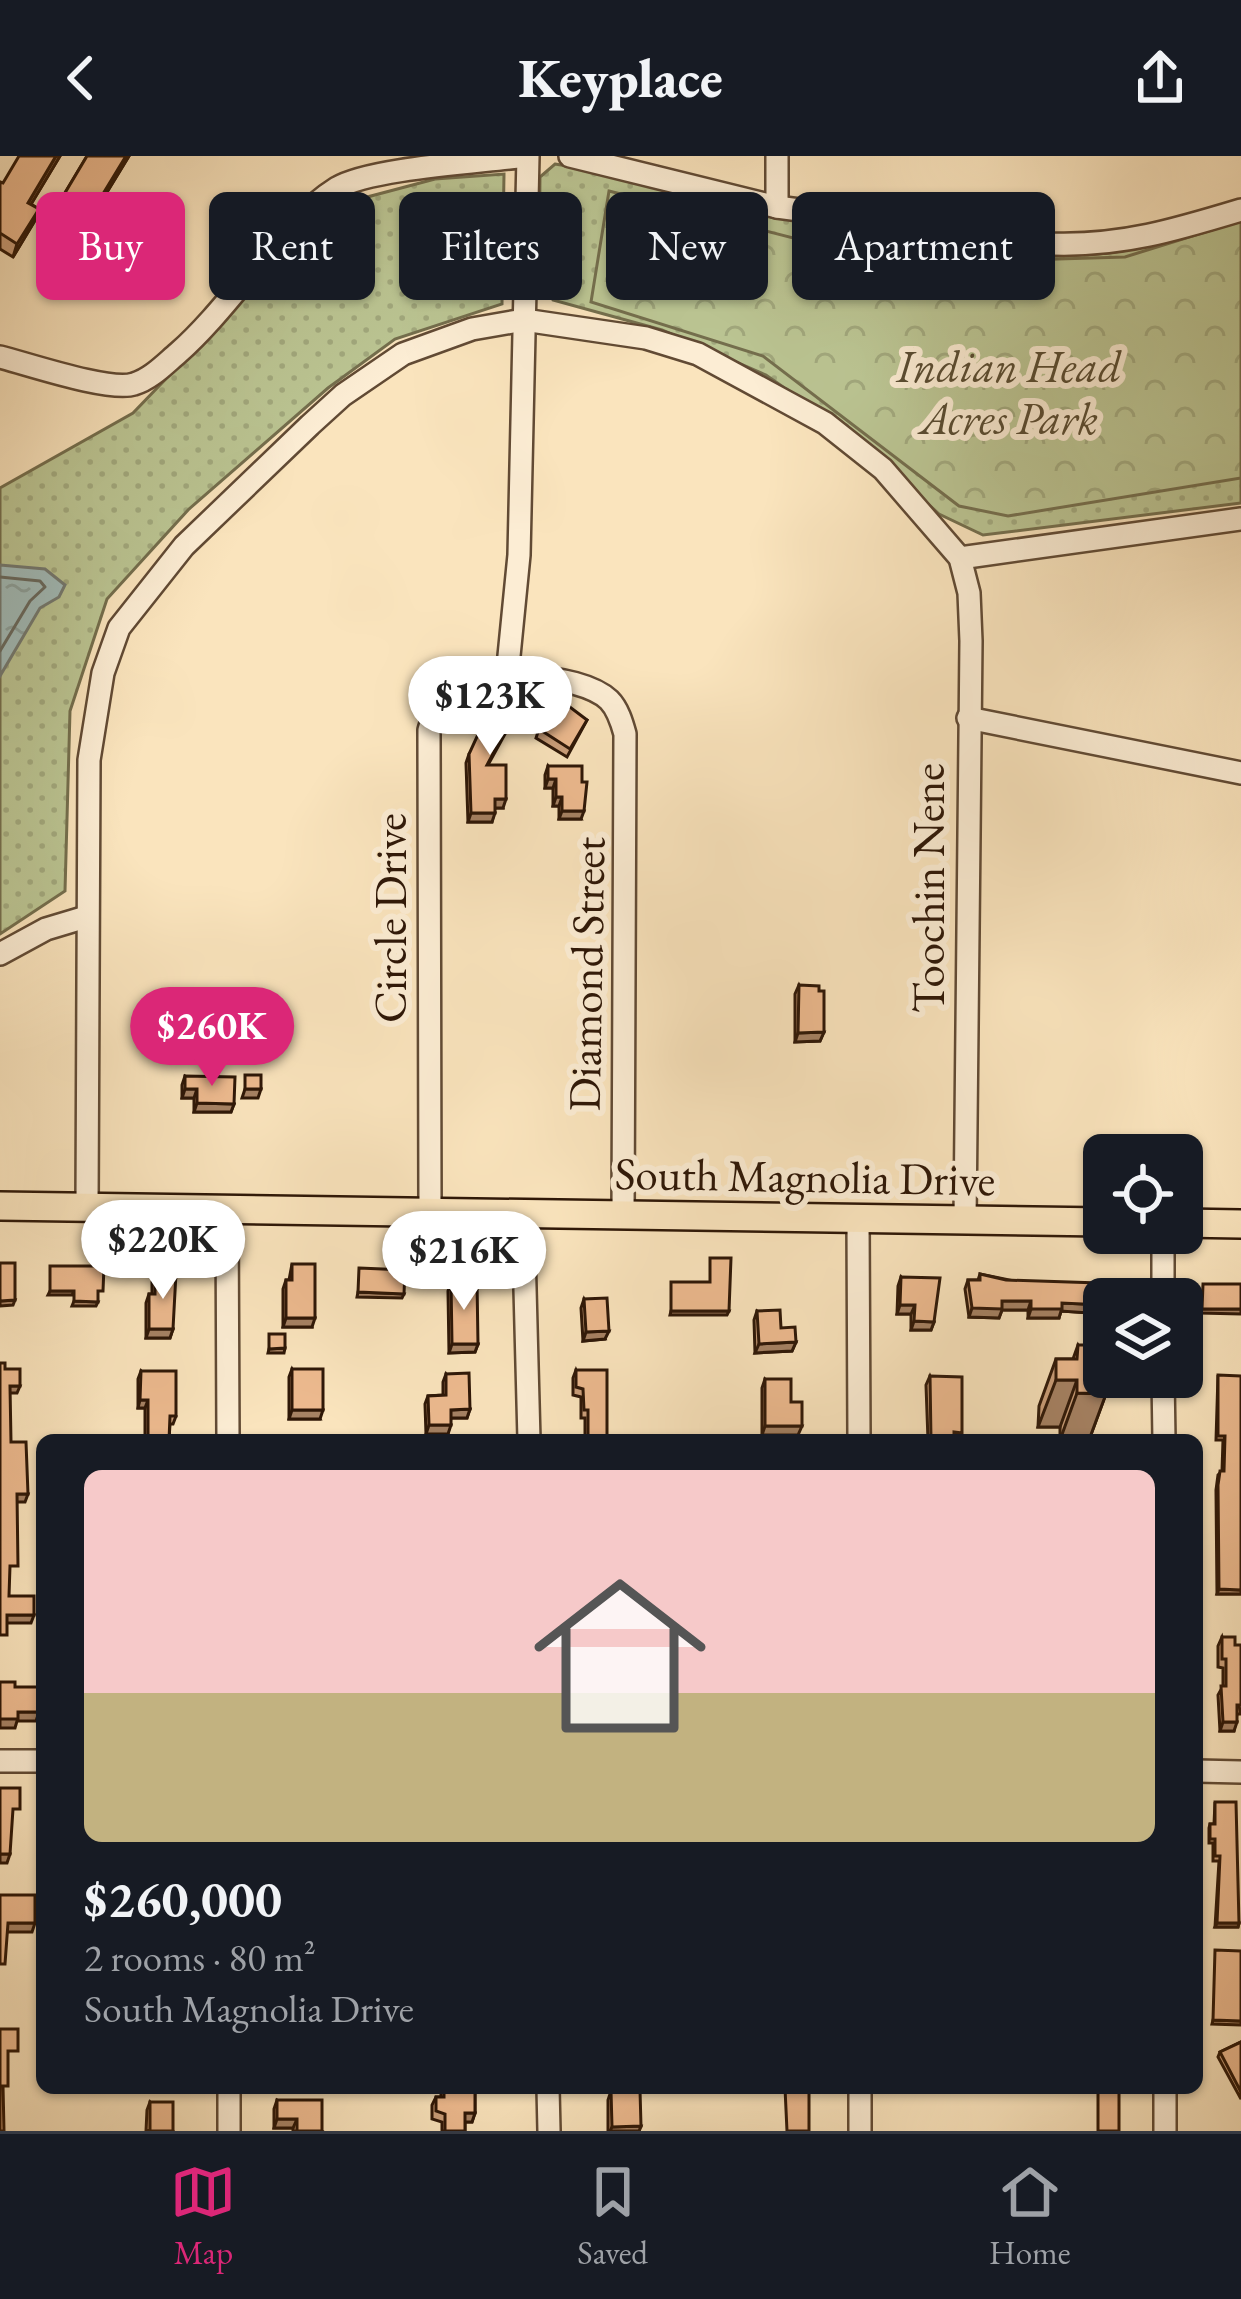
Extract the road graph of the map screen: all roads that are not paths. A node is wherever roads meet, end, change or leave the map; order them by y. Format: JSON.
{"nodes":[{"id":1,"x":527,"y":156,"type":"edge"},
{"id":2,"x":570,"y":156,"type":"edge"},
{"id":3,"x":777,"y":156,"type":"edge"},
{"id":4,"x":777,"y":207,"type":"junction"},
{"id":5,"x":1241,"y":210,"type":"edge"},
{"id":6,"x":524,"y":320,"type":"junction"},
{"id":7,"x":0,"y":357,"type":"edge"},
{"id":8,"x":1241,"y":519,"type":"edge"},
{"id":9,"x":960,"y":558,"type":"junction"},
{"id":10,"x":507,"y":676,"type":"junction"},
{"id":11,"x":968,"y":718,"type":"junction"},
{"id":12,"x":1241,"y":773,"type":"edge"},
{"id":13,"x":86,"y":917,"type":"junction"},
{"id":14,"x":0,"y":954,"type":"edge"},
{"id":15,"x":0,"y":1206,"type":"edge"},
{"id":16,"x":87,"y":1206,"type":"junction"},
{"id":17,"x":227,"y":1210,"type":"junction"},
{"id":18,"x":430,"y":1211,"type":"junction"},
{"id":19,"x":524,"y":1213,"type":"junction"},
{"id":20,"x":623,"y":1215,"type":"junction"},
{"id":21,"x":858,"y":1220,"type":"junction"},
{"id":22,"x":965,"y":1220,"type":"junction"},
{"id":23,"x":1083,"y":1222,"type":"edge"},
{"id":24,"x":1203,"y":1223,"type":"edge"},
{"id":25,"x":1241,"y":1224,"type":"edge"},
{"id":26,"x":1163,"y":1398,"type":"edge"},
{"id":27,"x":228,"y":1434,"type":"edge"},
{"id":28,"x":529,"y":1434,"type":"edge"},
{"id":29,"x":859,"y":1434,"type":"edge"},
{"id":30,"x":1164,"y":1434,"type":"edge"},
{"id":31,"x":0,"y":1761,"type":"edge"},
{"id":32,"x":36,"y":1761,"type":"edge"},
{"id":33,"x":1203,"y":1771,"type":"edge"},
{"id":34,"x":1241,"y":1772,"type":"edge"},
{"id":35,"x":229,"y":2094,"type":"edge"},
{"id":36,"x":548,"y":2094,"type":"edge"},
{"id":37,"x":860,"y":2094,"type":"edge"},
{"id":38,"x":1165,"y":2094,"type":"edge"},
{"id":39,"x":229,"y":2131,"type":"edge"},
{"id":40,"x":549,"y":2131,"type":"edge"},
{"id":41,"x":860,"y":2131,"type":"edge"},
{"id":42,"x":1165,"y":2131,"type":"edge"}],
"edges":[{"from":1,"to":6,"type":"street"},
{"from":1,"to":7,"type":"street"},
{"from":2,"to":4,"type":"street"},
{"from":3,"to":4,"type":"street"},
{"from":4,"to":5,"type":"street"},
{"from":6,"to":9,"type":"street"},
{"from":6,"to":10,"type":"street"},
{"from":6,"to":13,"type":"street"},
{"from":8,"to":9,"type":"street"},
{"from":9,"to":11,"type":"street","name":"Toochin Nene"},
{"from":10,"to":18,"type":"street","name":"Circle Drive"},
{"from":10,"to":20,"type":"street","name":"Diamond Street"},
{"from":11,"to":12,"type":"street"},
{"from":11,"to":22,"type":"street","name":"Toochin Nene"},
{"from":13,"to":14,"type":"street"},
{"from":13,"to":16,"type":"street"},
{"from":15,"to":16,"type":"main road","name":"South Magnolia Drive"},
{"from":16,"to":17,"type":"main road","name":"South Magnolia Drive"},
{"from":17,"to":18,"type":"main road","name":"South Magnolia Drive"},
{"from":17,"to":27,"type":"street"},
{"from":18,"to":19,"type":"main road","name":"South Magnolia Drive"},
{"from":19,"to":20,"type":"main road","name":"South Magnolia Drive"},
{"from":19,"to":28,"type":"street"},
{"from":20,"to":21,"type":"main road","name":"South Magnolia Drive"},
{"from":21,"to":22,"type":"main road","name":"South Magnolia Drive"},
{"from":21,"to":29,"type":"street"},
{"from":22,"to":23,"type":"main road","name":"South Magnolia Drive"},
{"from":24,"to":25,"type":"main road"},
{"from":26,"to":30,"type":"street"},
{"from":31,"to":32,"type":"street"},
{"from":33,"to":34,"type":"street"},
{"from":35,"to":39,"type":"street"},
{"from":36,"to":40,"type":"street"},
{"from":37,"to":41,"type":"street"},
{"from":38,"to":42,"type":"street"}]}
